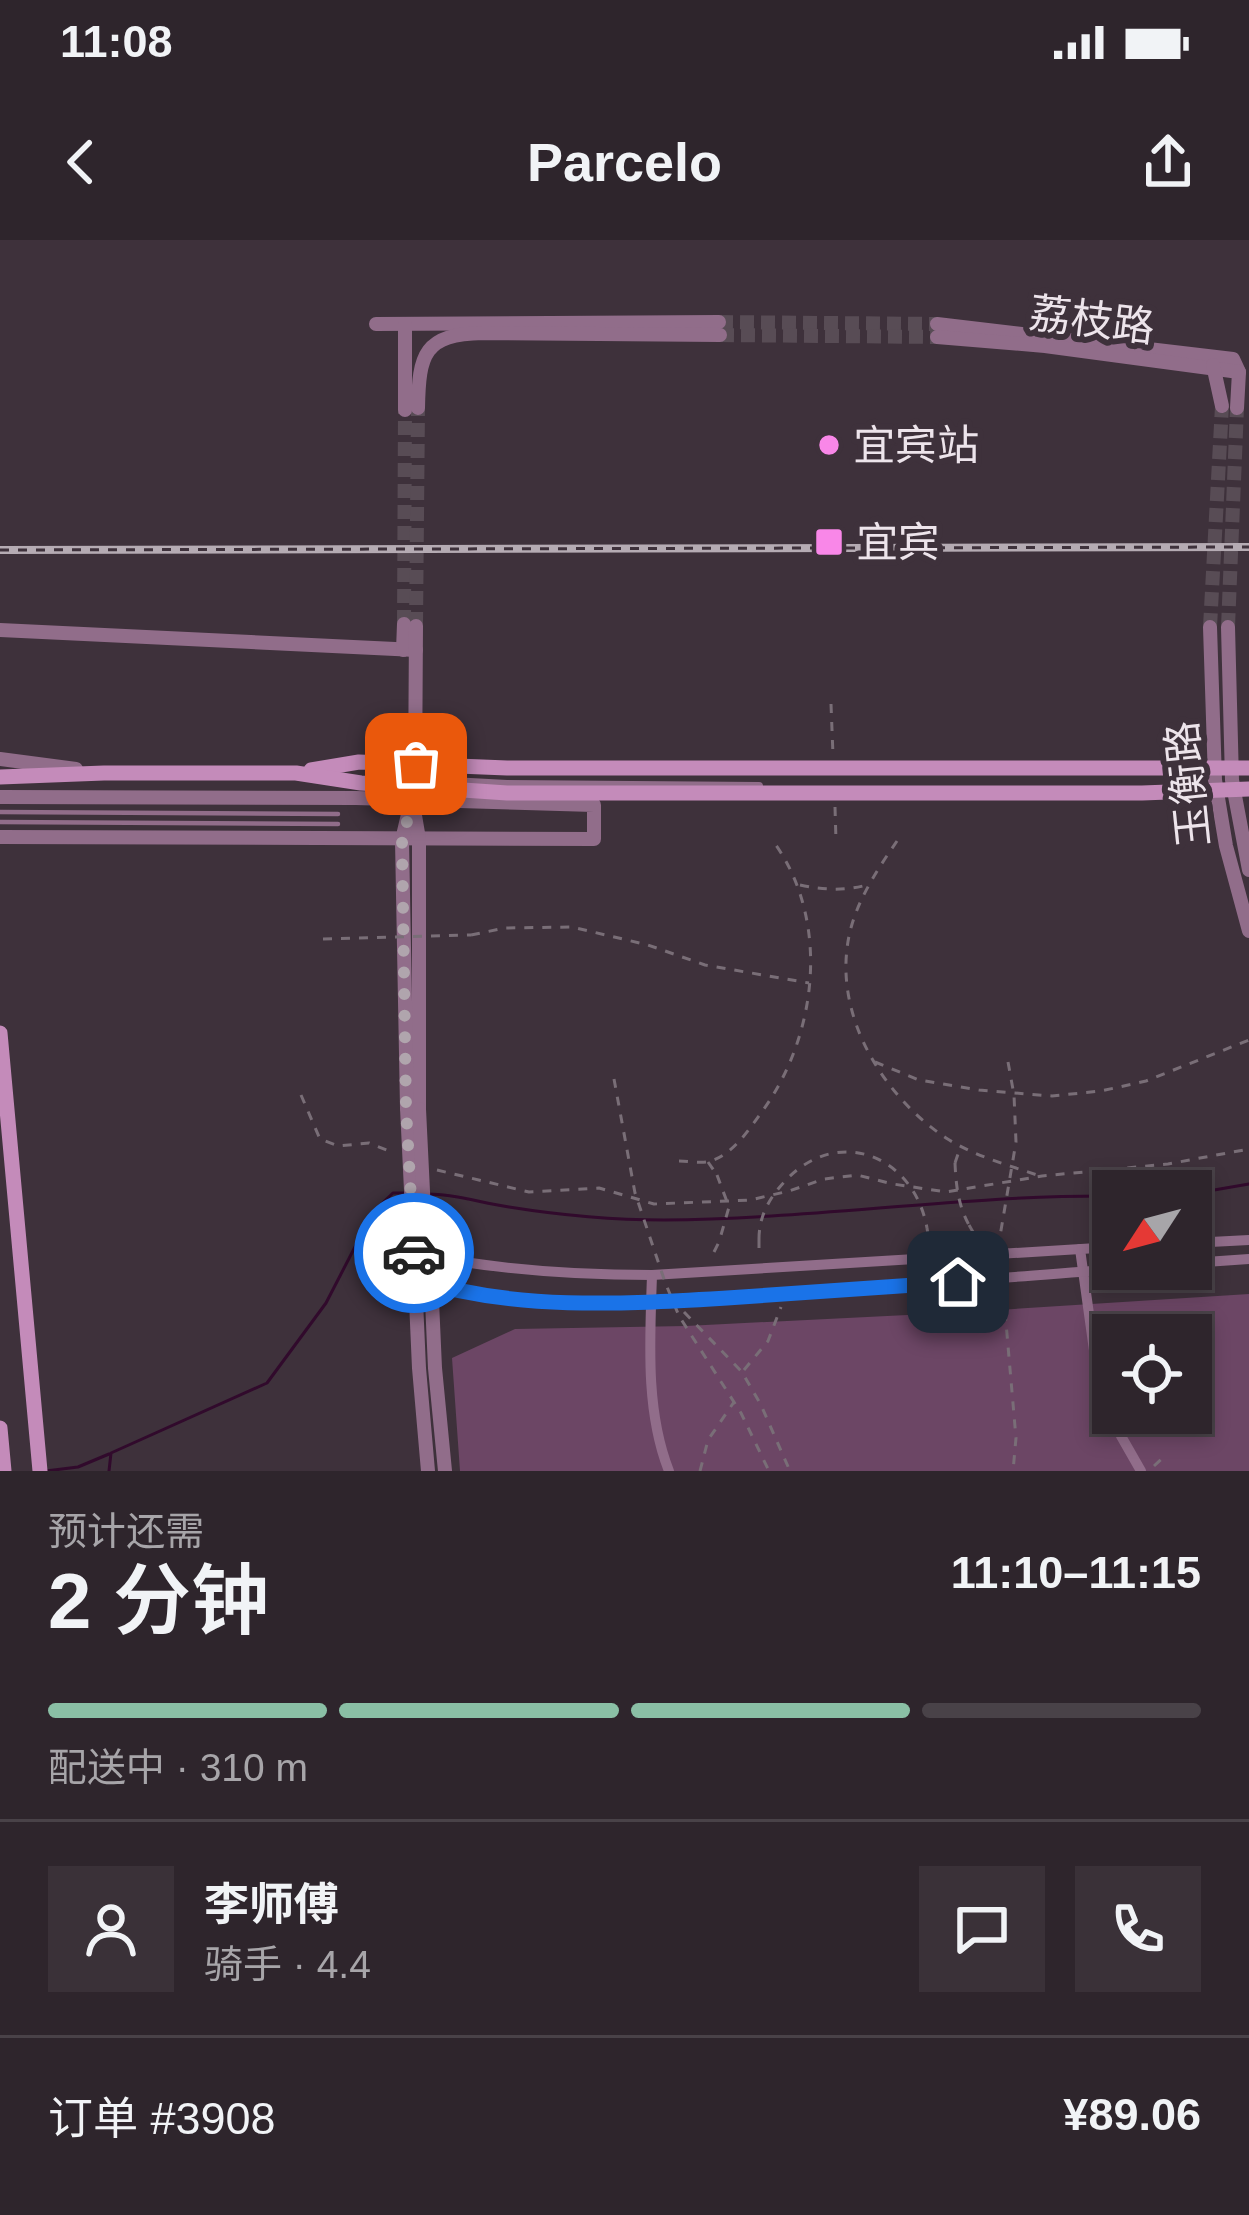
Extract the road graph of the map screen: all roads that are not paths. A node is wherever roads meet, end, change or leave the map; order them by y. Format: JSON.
{"nodes":[{"id":1,"x":405,"y":323,"type":"junction"},
{"id":2,"x":376,"y":324,"type":"dead end"},
{"id":3,"x":937,"y":331,"type":"tunnel mouth"},
{"id":4,"x":1211,"y":361,"type":"junction"},
{"id":5,"x":410,"y":625,"type":"tunnel mouth"},
{"id":6,"x":1210,"y":627,"type":"tunnel mouth"},
{"id":7,"x":1228,"y":627,"type":"tunnel mouth"},
{"id":8,"x":0,"y":630,"type":"edge"},
{"id":9,"x":410,"y":650,"type":"junction"},
{"id":10,"x":0,"y":759,"type":"edge"},
{"id":11,"x":1249,"y":768,"type":"edge"},
{"id":12,"x":104,"y":773,"type":"junction"},
{"id":13,"x":296,"y":773,"type":"junction"},
{"id":14,"x":0,"y":777,"type":"edge"},
{"id":15,"x":415,"y":779,"type":"junction"},
{"id":16,"x":1249,"y":779,"type":"edge"},
{"id":17,"x":1221,"y":782,"type":"junction"},
{"id":18,"x":1249,"y":789,"type":"edge"},
{"id":19,"x":0,"y":797,"type":"edge"},
{"id":20,"x":413,"y":799,"type":"junction"},
{"id":21,"x":1235,"y":807,"type":"edge"},
{"id":22,"x":0,"y":812,"type":"edge"},
{"id":23,"x":338,"y":814,"type":"dead end"},
{"id":24,"x":0,"y":822,"type":"edge"},
{"id":25,"x":338,"y":824,"type":"dead end"},
{"id":26,"x":0,"y":837,"type":"edge"},
{"id":27,"x":411,"y":840,"type":"junction"},
{"id":28,"x":1249,"y":870,"type":"edge"},
{"id":29,"x":1249,"y":931,"type":"edge"},
{"id":30,"x":0,"y":1033,"type":"edge"},
{"id":31,"x":418,"y":1212,"type":"junction"},
{"id":32,"x":1249,"y":1240,"type":"edge"},
{"id":33,"x":1212,"y":1242,"type":"edge"},
{"id":34,"x":1092,"y":1248,"type":"edge"},
{"id":35,"x":1080,"y":1249,"type":"junction"},
{"id":36,"x":414,"y":1253,"type":"junction"},
{"id":37,"x":430,"y":1256,"type":"junction"},
{"id":38,"x":1249,"y":1259,"type":"edge"},
{"id":39,"x":1212,"y":1262,"type":"edge"},
{"id":40,"x":1092,"y":1271,"type":"edge"},
{"id":41,"x":1083,"y":1272,"type":"junction"},
{"id":42,"x":652,"y":1274,"type":"junction"},
{"id":43,"x":415,"y":1279,"type":"junction"},
{"id":44,"x":432,"y":1285,"type":"junction"},
{"id":45,"x":652,"y":1301,"type":"junction"},
{"id":46,"x":0,"y":1428,"type":"edge"},
{"id":47,"x":0,"y":1449,"type":"edge"},
{"id":48,"x":4,"y":1471,"type":"edge"},
{"id":49,"x":40,"y":1471,"type":"edge"},
{"id":50,"x":428,"y":1471,"type":"edge"},
{"id":51,"x":445,"y":1471,"type":"edge"},
{"id":52,"x":669,"y":1471,"type":"edge"},
{"id":53,"x":1144,"y":1471,"type":"edge"}],
"edges":[{"from":1,"to":1,"type":"street"},
{"from":1,"to":2,"type":"street"},
{"from":3,"to":4,"type":"street","name":"荔枝路"},
{"from":4,"to":4,"type":"street","name":"荔枝路"},
{"from":5,"to":9,"type":"street"},
{"from":6,"to":17,"type":"street","name":"玉衡路"},
{"from":7,"to":17,"type":"street","name":"玉衡路"},
{"from":8,"to":9,"type":"street"},
{"from":9,"to":15,"type":"street"},
{"from":10,"to":12,"type":"street","bridge":true},
{"from":11,"to":13,"type":"main road","bridge":true},
{"from":12,"to":13,"type":"main road","bridge":true},
{"from":12,"to":14,"type":"main road","bridge":true},
{"from":13,"to":18,"type":"main road","bridge":true},
{"from":15,"to":17,"type":"street"},
{"from":15,"to":20,"type":"street"},
{"from":16,"to":17,"type":"street"},
{"from":17,"to":21,"type":"street","name":"玉衡路"},
{"from":19,"to":20,"type":"street"},
{"from":20,"to":27,"type":"street"},
{"from":20,"to":27,"type":"street"},
{"from":21,"to":28,"type":"street","name":"玉衡路"},
{"from":21,"to":29,"type":"street","name":"玉衡路"},
{"from":22,"to":23,"type":"lane"},
{"from":24,"to":25,"type":"lane"},
{"from":26,"to":27,"type":"street"},
{"from":27,"to":31,"type":"street","bridge":true},
{"from":30,"to":49,"type":"main road"},
{"from":31,"to":36,"type":"street"},
{"from":31,"to":37,"type":"street"},
{"from":32,"to":33,"type":"street"},
{"from":34,"to":35,"type":"street"},
{"from":35,"to":41,"type":"street"},
{"from":35,"to":42,"type":"street"},
{"from":36,"to":37,"type":"street"},
{"from":36,"to":43,"type":"street"},
{"from":37,"to":42,"type":"street"},
{"from":37,"to":44,"type":"street"},
{"from":38,"to":39,"type":"street"},
{"from":40,"to":41,"type":"street"},
{"from":41,"to":45,"type":"street"},
{"from":41,"to":53,"type":"street"},
{"from":42,"to":45,"type":"street"},
{"from":43,"to":44,"type":"street"},
{"from":43,"to":50,"type":"street"},
{"from":44,"to":45,"type":"street"},
{"from":44,"to":51,"type":"street"},
{"from":45,"to":52,"type":"street"},
{"from":46,"to":48,"type":"main road"},
{"from":47,"to":48,"type":"main road"}]}
